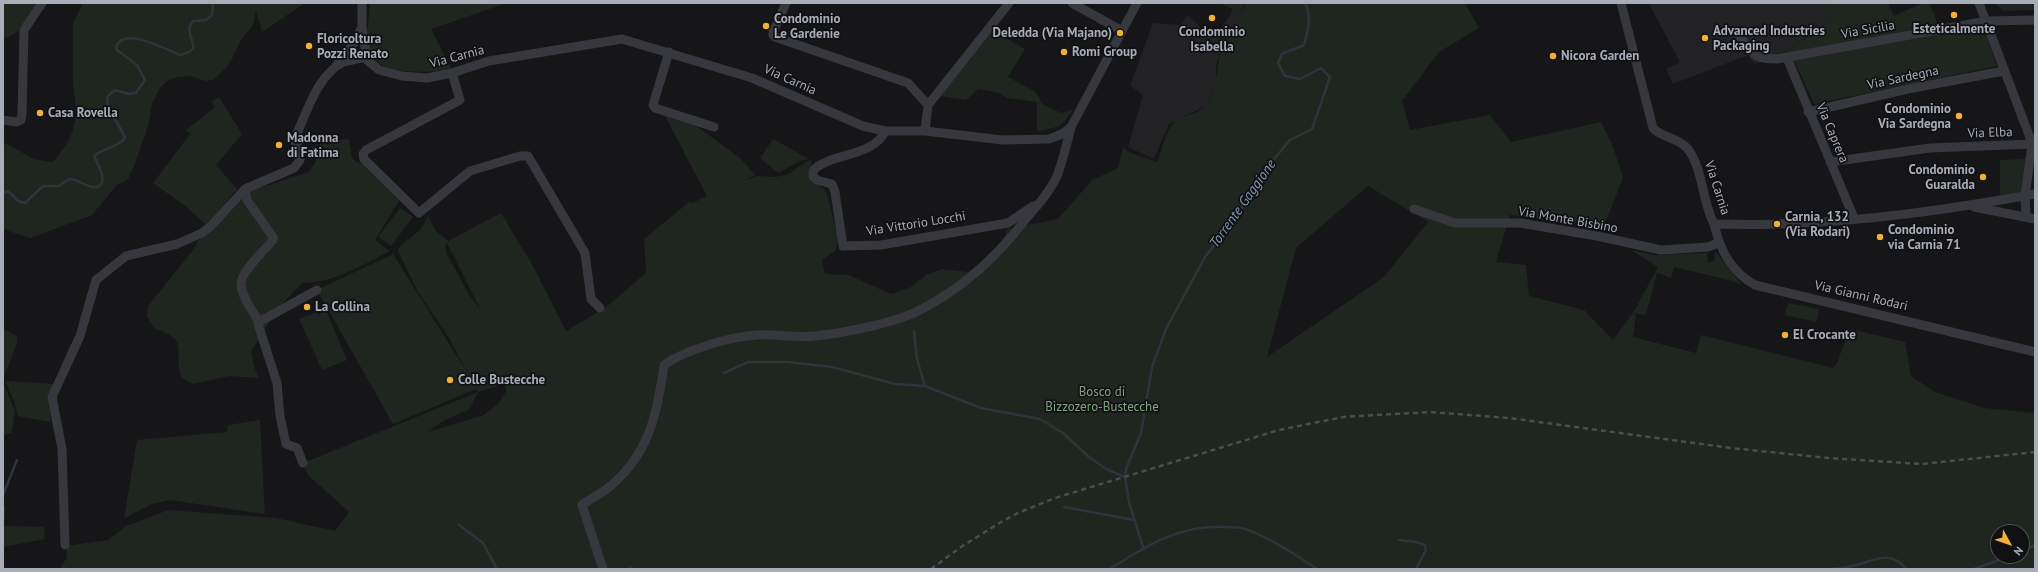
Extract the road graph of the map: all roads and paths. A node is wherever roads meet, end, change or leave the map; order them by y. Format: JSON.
{"nodes":[{"id":1,"x":42,"y":3,"type":"edge"},
{"id":2,"x":362,"y":3,"type":"edge"},
{"id":3,"x":786,"y":3,"type":"edge"},
{"id":4,"x":1009,"y":3,"type":"edge"},
{"id":5,"x":1072,"y":3,"type":"edge"},
{"id":6,"x":1137,"y":3,"type":"edge"},
{"id":7,"x":1621,"y":3,"type":"edge"},
{"id":8,"x":1979,"y":3,"type":"edge"},
{"id":9,"x":2035,"y":20,"type":"edge"},
{"id":10,"x":1987,"y":21,"type":"junction"},
{"id":11,"x":362,"y":27,"type":"junction"},
{"id":12,"x":1122,"y":31,"type":"junction"},
{"id":13,"x":1740,"y":37,"type":"dead end"},
{"id":14,"x":669,"y":52,"type":"junction"},
{"id":15,"x":366,"y":57,"type":"junction"},
{"id":16,"x":1787,"y":58,"type":"junction"},
{"id":17,"x":2004,"y":71,"type":"junction"},
{"id":18,"x":331,"y":72,"type":"junction"},
{"id":19,"x":452,"y":73,"type":"junction"},
{"id":20,"x":928,"y":105,"type":"junction"},
{"id":21,"x":1808,"y":112,"type":"junction"},
{"id":22,"x":3,"y":120,"type":"edge"},
{"id":23,"x":714,"y":127,"type":"dead end"},
{"id":24,"x":1071,"y":127,"type":"junction"},
{"id":25,"x":885,"y":131,"type":"junction"},
{"id":26,"x":925,"y":132,"type":"junction"},
{"id":27,"x":2033,"y":148,"type":"edge"},
{"id":28,"x":1830,"y":162,"type":"junction"},
{"id":29,"x":245,"y":189,"type":"junction"},
{"id":30,"x":2035,"y":194,"type":"edge"},
{"id":31,"x":2025,"y":196,"type":"junction"},
{"id":32,"x":1042,"y":199,"type":"junction"},
{"id":33,"x":1969,"y":206,"type":"junction"},
{"id":34,"x":1414,"y":209,"type":"dead end"},
{"id":35,"x":1854,"y":218,"type":"junction"},
{"id":36,"x":2031,"y":218,"type":"edge"},
{"id":37,"x":1714,"y":224,"type":"junction"},
{"id":38,"x":1718,"y":243,"type":"junction"},
{"id":39,"x":317,"y":290,"type":"dead end"},
{"id":40,"x":600,"y":308,"type":"dead end"},
{"id":41,"x":259,"y":322,"type":"junction"},
{"id":42,"x":2035,"y":352,"type":"edge"},
{"id":43,"x":303,"y":463,"type":"dead end"},
{"id":44,"x":65,"y":545,"type":"dead end"},
{"id":45,"x":603,"y":569,"type":"edge"}],
"edges":[{"from":1,"to":22,"type":"street"},
{"from":2,"to":11,"type":"street"},
{"from":3,"to":20,"type":"street"},
{"from":4,"to":20,"type":"street"},
{"from":5,"to":12,"type":"street"},
{"from":6,"to":12,"type":"street"},
{"from":7,"to":37,"type":"street","name":"Via Carnia"},
{"from":8,"to":10,"type":"street"},
{"from":9,"to":10,"type":"street","name":"Via Sicilia"},
{"from":10,"to":16,"type":"street","name":"Via Sicilia"},
{"from":10,"to":17,"type":"street"},
{"from":11,"to":15,"type":"street"},
{"from":11,"to":18,"type":"street"},
{"from":12,"to":24,"type":"street"},
{"from":13,"to":16,"type":"street","name":"Via Sicilia"},
{"from":14,"to":19,"type":"street","name":"Via Carnia"},
{"from":14,"to":23,"type":"street"},
{"from":14,"to":25,"type":"street","name":"Via Carnia"},
{"from":15,"to":18,"type":"street"},
{"from":15,"to":19,"type":"street","name":"Via Carnia"},
{"from":16,"to":21,"type":"street","name":"Via Caprera"},
{"from":17,"to":21,"type":"street","name":"Via Sardegna"},
{"from":17,"to":27,"type":"street"},
{"from":18,"to":29,"type":"street"},
{"from":19,"to":40,"type":"street"},
{"from":20,"to":26,"type":"street"},
{"from":21,"to":28,"type":"street","name":"Via Caprera"},
{"from":24,"to":26,"type":"street","name":"Via Carnia"},
{"from":24,"to":32,"type":"street"},
{"from":25,"to":26,"type":"street","name":"Via Carnia"},
{"from":25,"to":32,"type":"street","name":"Via Vittorio Locchi"},
{"from":27,"to":28,"type":"street","name":"Via Elba"},
{"from":27,"to":31,"type":"street"},
{"from":28,"to":35,"type":"street","name":"Via Caprera"},
{"from":29,"to":41,"type":"street"},
{"from":29,"to":44,"type":"street"},
{"from":30,"to":31,"type":"street","name":"Via Carnia"},
{"from":31,"to":33,"type":"street","name":"Via Carnia"},
{"from":31,"to":36,"type":"street","name":"Via Carnia"},
{"from":32,"to":45,"type":"street"},
{"from":33,"to":35,"type":"street","name":"Via Carnia"},
{"from":33,"to":36,"type":"street","name":"Via Carnia"},
{"from":34,"to":38,"type":"street","name":"Via Monte Bisbino"},
{"from":35,"to":37,"type":"street","name":"Via Carnia"},
{"from":37,"to":38,"type":"street","name":"Via Gianni Rodari"},
{"from":38,"to":42,"type":"street","name":"Via Gianni Rodari"},
{"from":39,"to":41,"type":"street"},
{"from":41,"to":43,"type":"street"}]}
